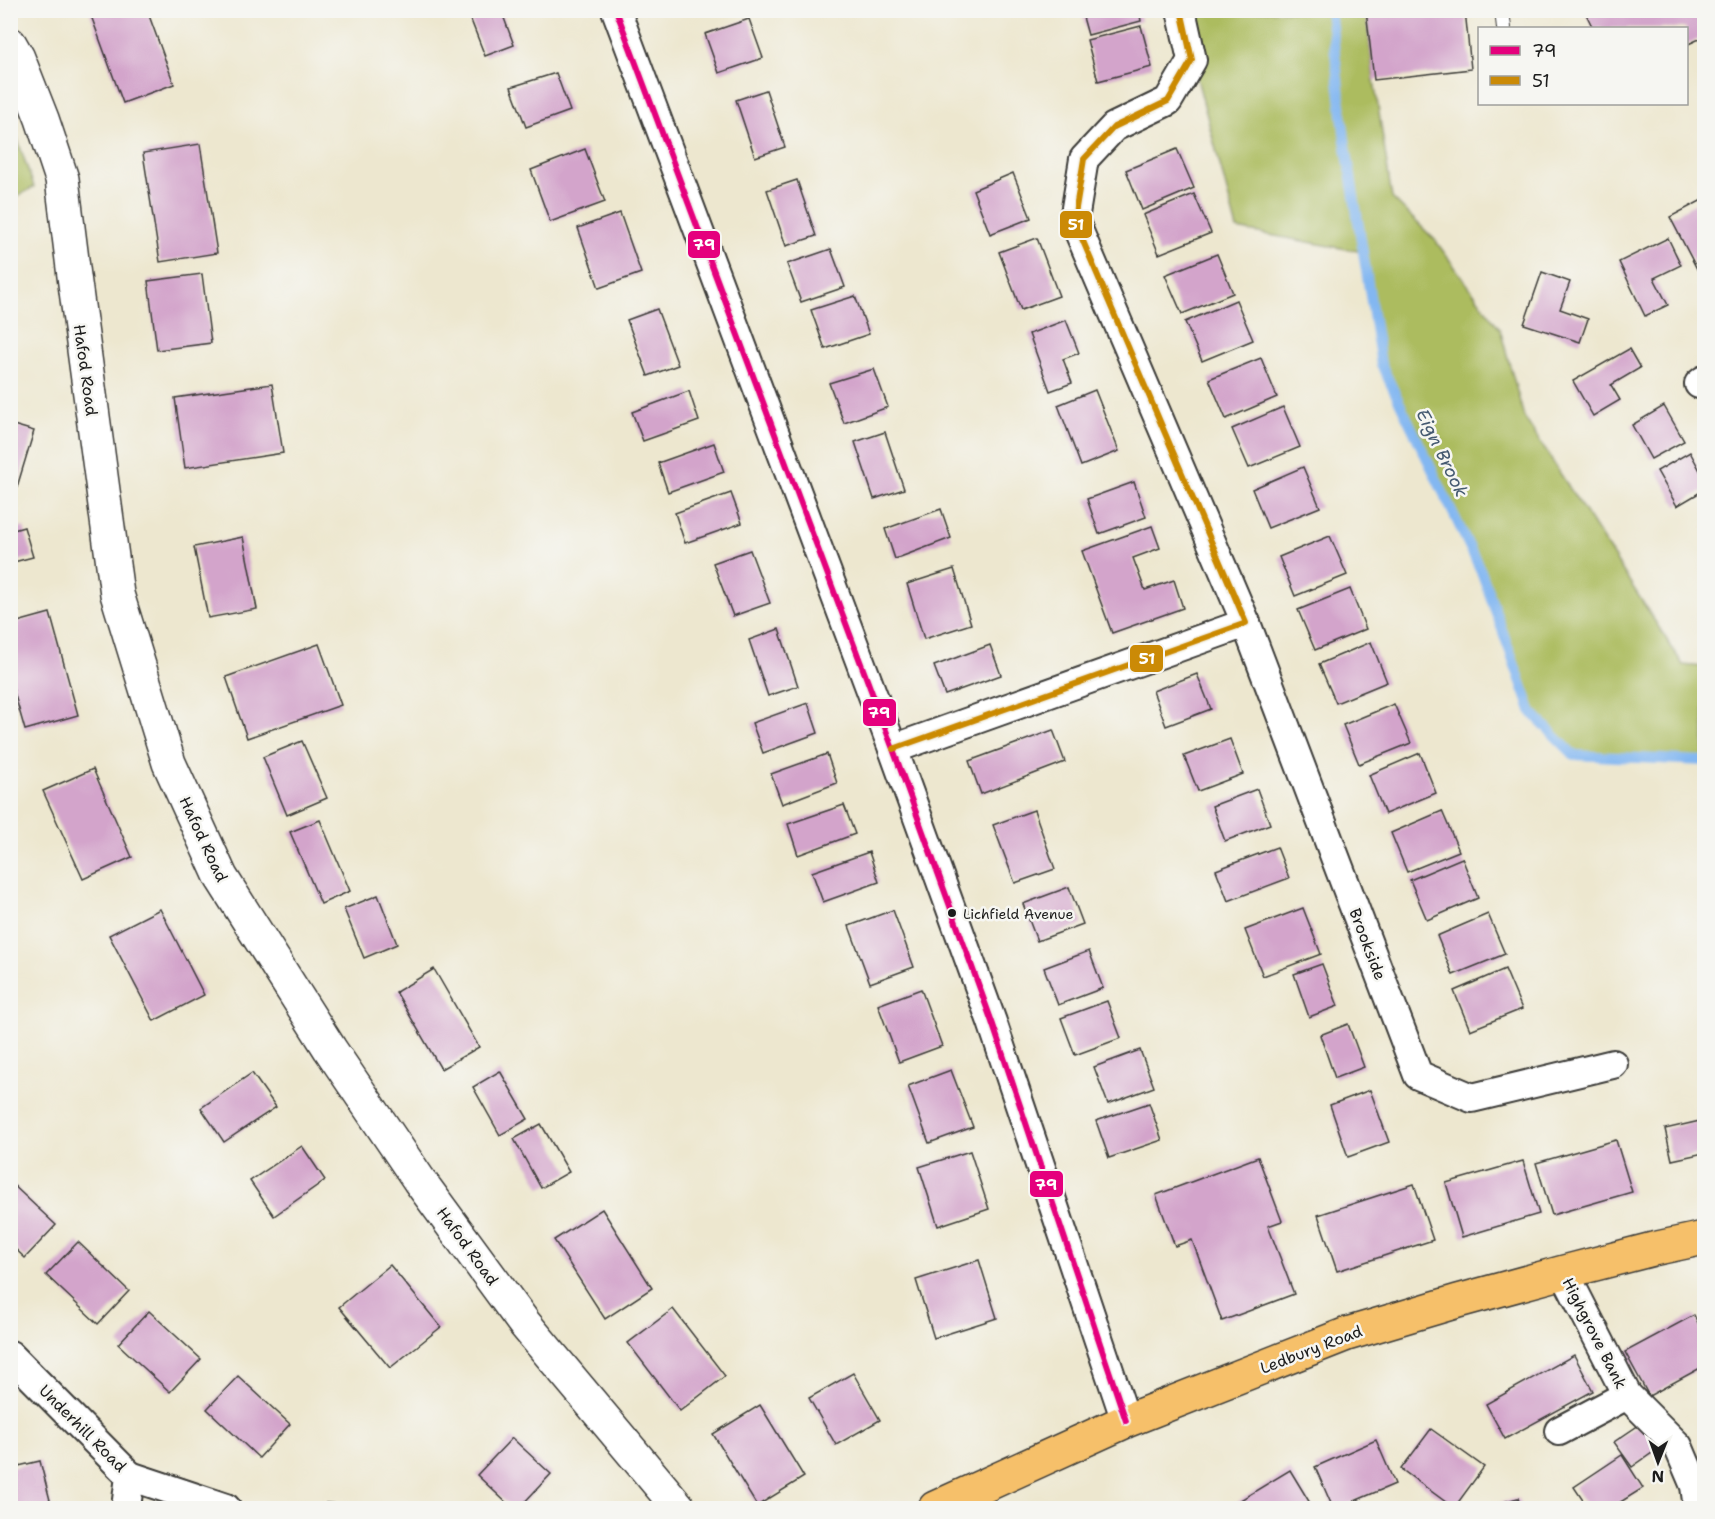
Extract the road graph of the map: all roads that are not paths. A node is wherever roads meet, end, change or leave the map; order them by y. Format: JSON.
{"nodes":[{"id":1,"x":616,"y":10,"type":"edge"},
{"id":2,"x":1181,"y":10,"type":"edge"},
{"id":3,"x":1502,"y":10,"type":"edge"},
{"id":4,"x":1504,"y":27,"type":"edge"},
{"id":5,"x":10,"y":44,"type":"edge"},
{"id":6,"x":1246,"y":623,"type":"junction"},
{"id":7,"x":893,"y":749,"type":"junction"},
{"id":8,"x":1613,"y":1064,"type":"dead end"},
{"id":9,"x":1704,"y":1238,"type":"edge"},
{"id":10,"x":1564,"y":1272,"type":"junction"},
{"id":11,"x":10,"y":1355,"type":"edge"},
{"id":12,"x":1627,"y":1395,"type":"junction"},
{"id":13,"x":1126,"y":1421,"type":"junction"},
{"id":14,"x":1559,"y":1431,"type":"dead end"},
{"id":15,"x":130,"y":1476,"type":"junction"},
{"id":16,"x":126,"y":1509,"type":"edge"},
{"id":17,"x":226,"y":1509,"type":"edge"},
{"id":18,"x":679,"y":1509,"type":"edge"},
{"id":19,"x":935,"y":1509,"type":"edge"},
{"id":20,"x":1698,"y":1509,"type":"edge"}],
"edges":[{"from":1,"to":7,"type":"street"},
{"from":2,"to":6,"type":"street","name":"Brookside"},
{"from":3,"to":4,"type":"lane"},
{"from":5,"to":18,"type":"street","name":"Hafod Road"},
{"from":6,"to":7,"type":"street"},
{"from":6,"to":8,"type":"street","name":"Brookside"},
{"from":7,"to":13,"type":"street"},
{"from":9,"to":10,"type":"highway","name":"Ledbury Road"},
{"from":10,"to":12,"type":"street","name":"Highgrove Bank"},
{"from":10,"to":13,"type":"highway","name":"Ledbury Road"},
{"from":11,"to":15,"type":"street","name":"Underhill Road"},
{"from":12,"to":14,"type":"street","name":"Highgrove Bank"},
{"from":12,"to":20,"type":"street","name":"Highgrove Bank"},
{"from":13,"to":19,"type":"highway","name":"Ledbury Road"},
{"from":15,"to":16,"type":"street","name":"Underhill Road"},
{"from":15,"to":17,"type":"street","name":"Underhill Road"}]}
